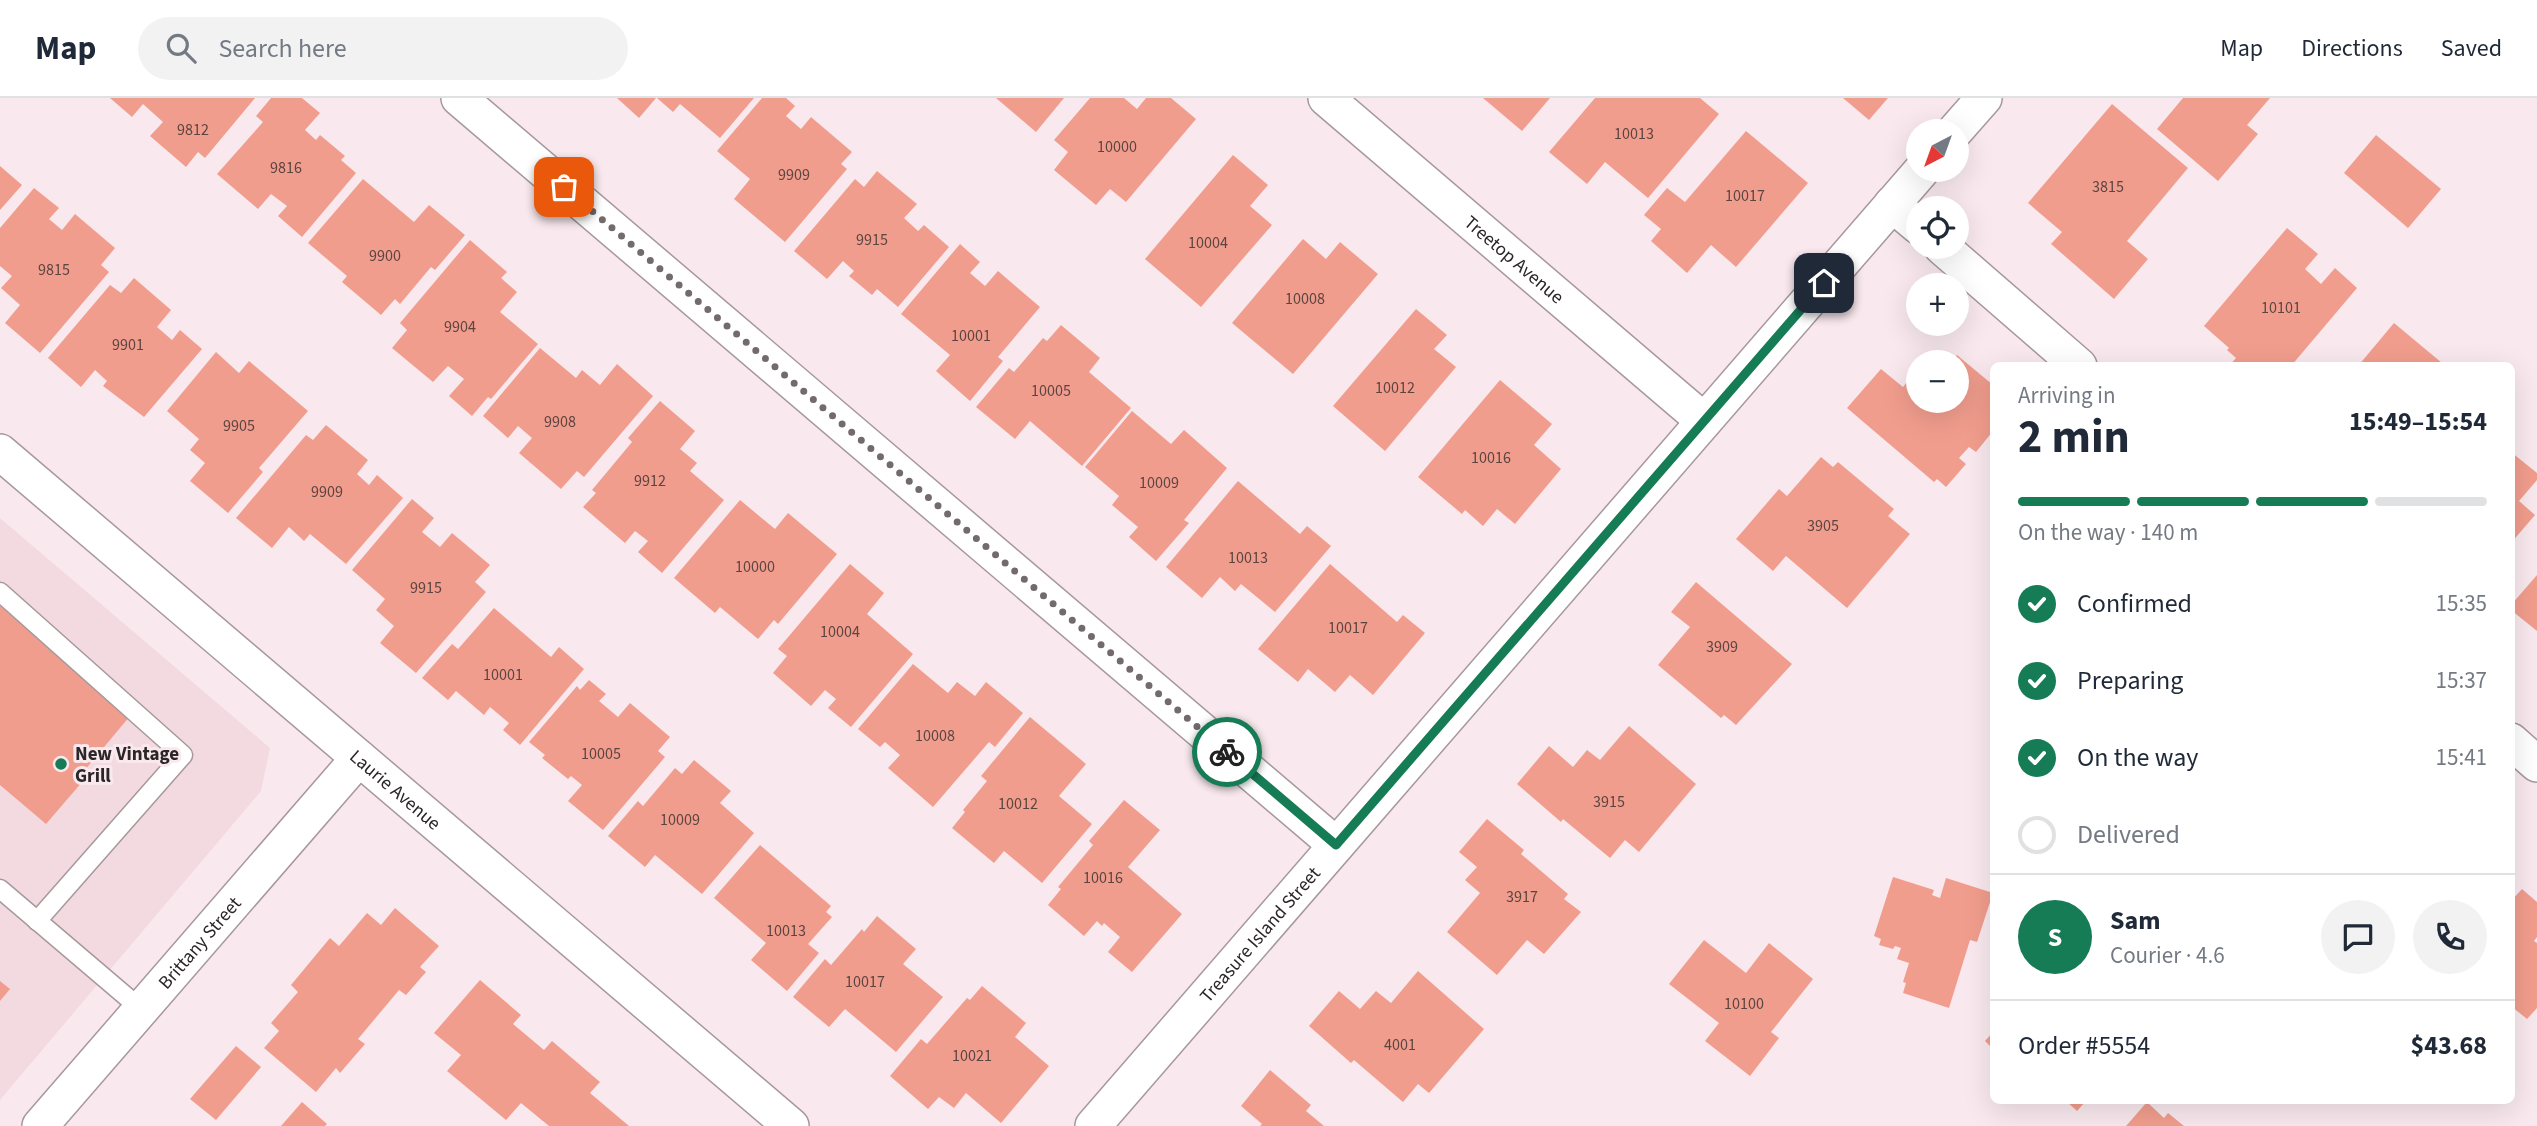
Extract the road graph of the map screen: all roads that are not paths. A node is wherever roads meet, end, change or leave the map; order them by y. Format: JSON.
{"nodes":[{"id":1,"x":460,"y":98,"type":"edge"},
{"id":2,"x":1326,"y":98,"type":"edge"},
{"id":3,"x":1984,"y":98,"type":"edge"},
{"id":4,"x":1966,"y":119,"type":"edge"},
{"id":5,"x":1917,"y":182,"type":"edge"},
{"id":6,"x":1905,"y":215,"type":"edge"},
{"id":7,"x":1956,"y":259,"type":"edge"},
{"id":8,"x":2074,"y":362,"type":"edge"},
{"id":9,"x":1704,"y":421,"type":"junction"},
{"id":10,"x":0,"y":452,"type":"edge"},
{"id":11,"x":0,"y":592,"type":"edge"},
{"id":12,"x":2515,"y":745,"type":"edge"},
{"id":13,"x":359,"y":758,"type":"junction"},
{"id":14,"x":2537,"y":764,"type":"edge"},
{"id":15,"x":1336,"y":845,"type":"junction"},
{"id":16,"x":0,"y":889,"type":"edge"},
{"id":17,"x":37,"y":921,"type":"junction"},
{"id":18,"x":141,"y":1009,"type":"junction"},
{"id":19,"x":40,"y":1126,"type":"edge"},
{"id":20,"x":792,"y":1126,"type":"edge"},
{"id":21,"x":1093,"y":1126,"type":"edge"}],
"edges":[{"from":1,"to":15,"type":"street"},
{"from":2,"to":9,"type":"street","name":"Treetop Avenue"},
{"from":3,"to":4,"type":"street"},
{"from":5,"to":6,"type":"street","name":"Treasure Island Street"},
{"from":6,"to":9,"type":"street","name":"Treasure Island Street"},
{"from":7,"to":8,"type":"street"},
{"from":9,"to":15,"type":"street","name":"Treasure Island Street"},
{"from":10,"to":13,"type":"street","name":"Laurie Avenue"},
{"from":11,"to":17,"type":"lane"},
{"from":12,"to":14,"type":"street"},
{"from":13,"to":18,"type":"street","name":"Brittany Street"},
{"from":13,"to":20,"type":"street","name":"Laurie Avenue"},
{"from":15,"to":21,"type":"street","name":"Treasure Island Street"},
{"from":16,"to":17,"type":"lane"},
{"from":17,"to":18,"type":"lane"},
{"from":18,"to":19,"type":"street","name":"Brittany Street"}]}
